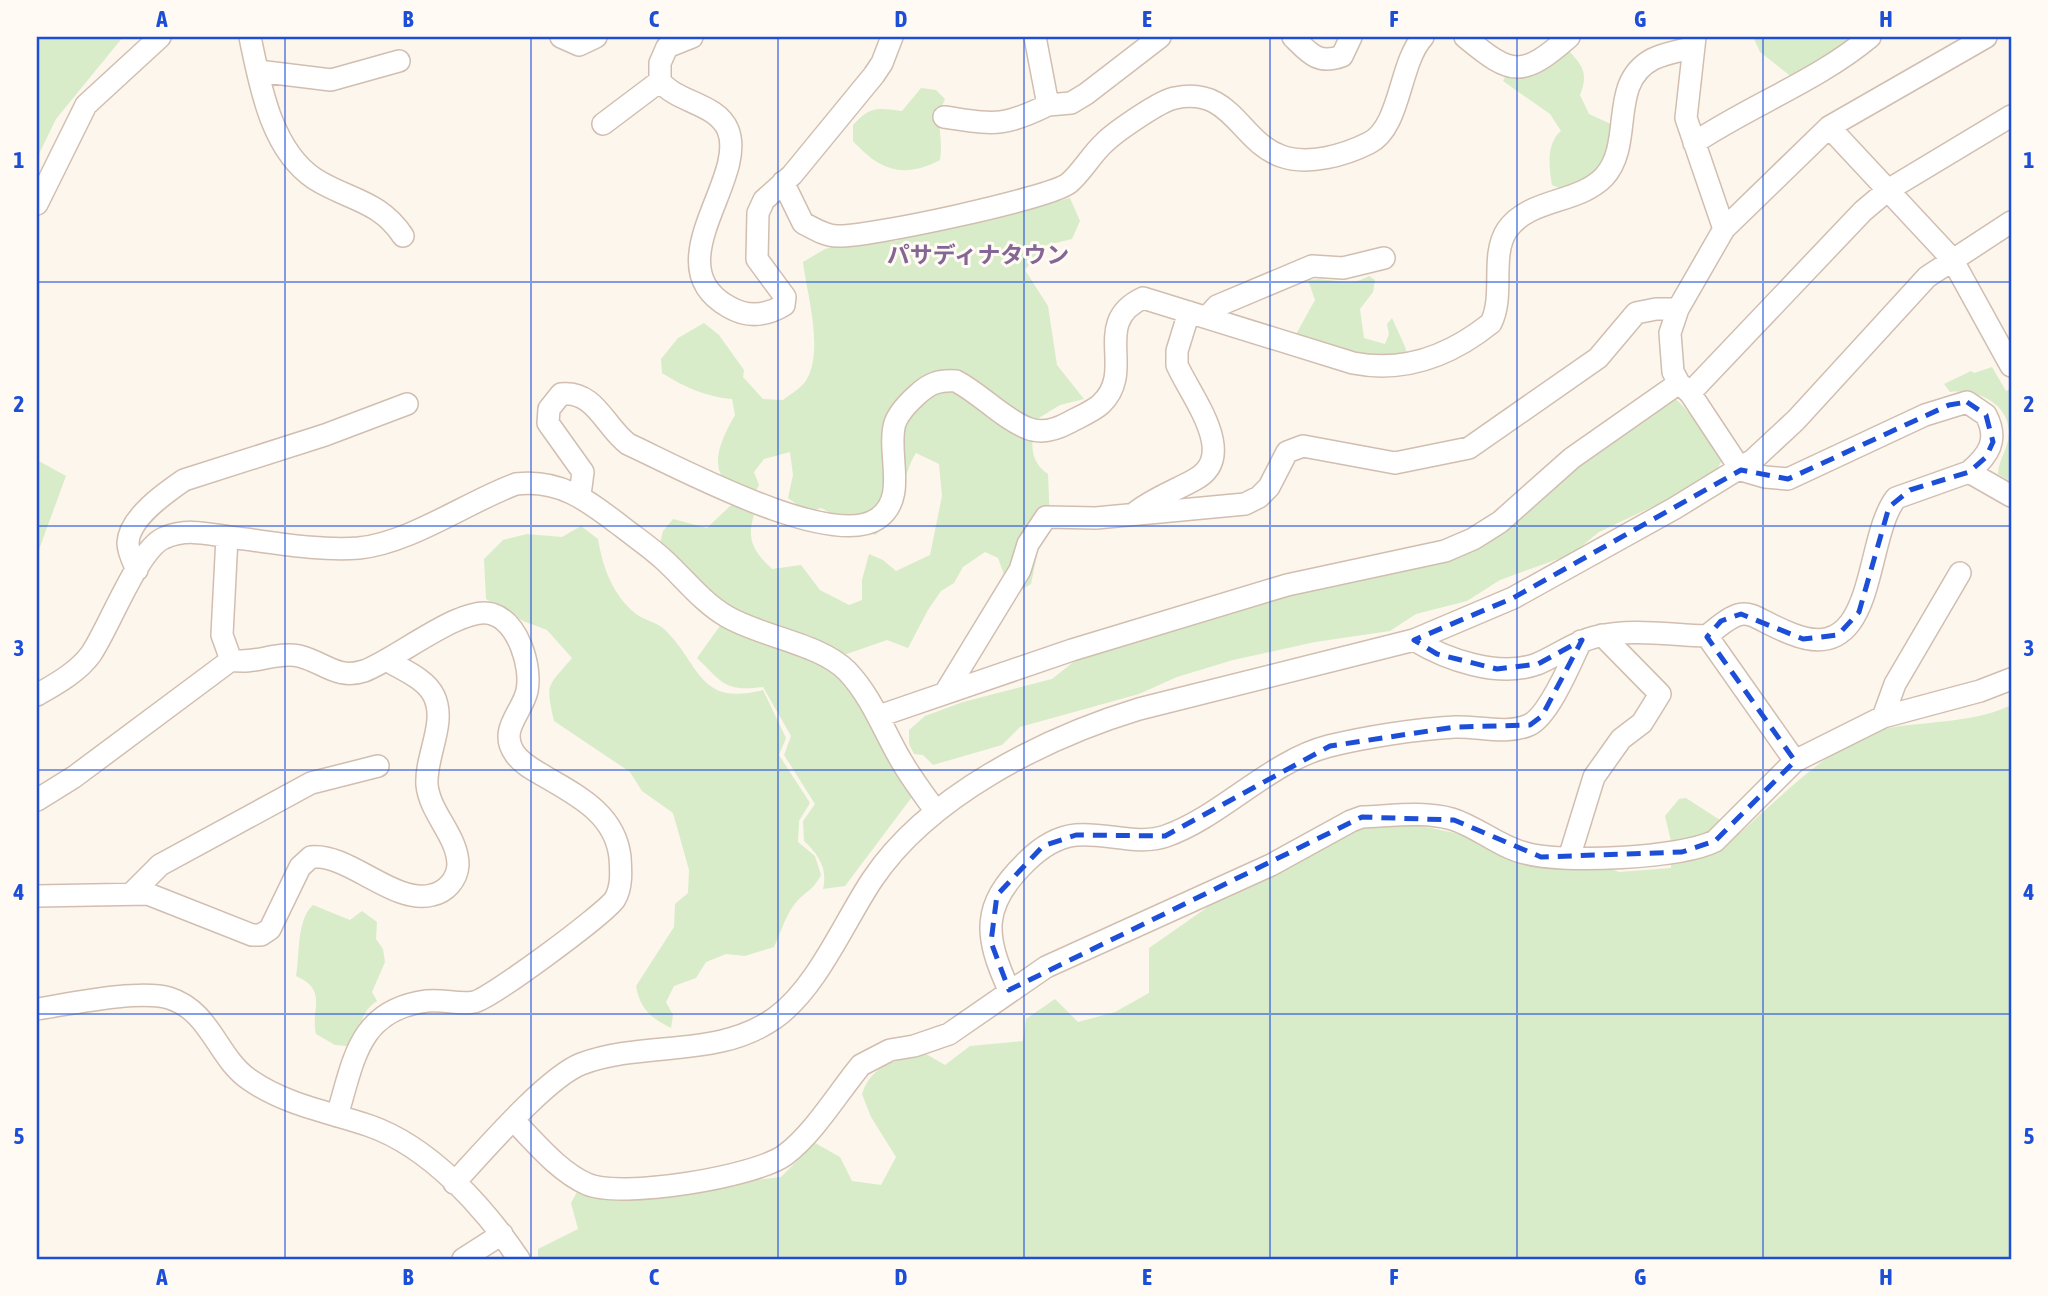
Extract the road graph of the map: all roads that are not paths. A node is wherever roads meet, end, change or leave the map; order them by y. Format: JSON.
{"nodes":[{"id":1,"x":160,"y":37,"type":"edge"},
{"id":2,"x":250,"y":37,"type":"edge"},
{"id":3,"x":561,"y":37,"type":"edge"},
{"id":4,"x":596,"y":37,"type":"edge"},
{"id":5,"x":692,"y":37,"type":"edge"},
{"id":6,"x":892,"y":37,"type":"edge"},
{"id":7,"x":1035,"y":37,"type":"edge"},
{"id":8,"x":1160,"y":37,"type":"edge"},
{"id":9,"x":1293,"y":37,"type":"edge"},
{"id":10,"x":1350,"y":37,"type":"edge"},
{"id":11,"x":1423,"y":37,"type":"edge"},
{"id":12,"x":1465,"y":37,"type":"edge"},
{"id":13,"x":1569,"y":37,"type":"edge"},
{"id":14,"x":1870,"y":37,"type":"edge"},
{"id":15,"x":1986,"y":37,"type":"edge"},
{"id":16,"x":1694,"y":42,"type":"edge"},
{"id":17,"x":399,"y":61,"type":"dead end"},
{"id":18,"x":258,"y":71,"type":"junction"},
{"id":19,"x":660,"y":81,"type":"junction"},
{"id":20,"x":1048,"y":105,"type":"junction"},
{"id":21,"x":2011,"y":116,"type":"edge"},
{"id":22,"x":944,"y":117,"type":"dead end"},
{"id":23,"x":603,"y":124,"type":"dead end"},
{"id":24,"x":1829,"y":127,"type":"junction"},
{"id":25,"x":1694,"y":143,"type":"junction"},
{"id":26,"x":783,"y":182,"type":"junction"},
{"id":27,"x":1888,"y":190,"type":"junction"},
{"id":28,"x":37,"y":204,"type":"edge"},
{"id":29,"x":2011,"y":222,"type":"edge"},
{"id":30,"x":1724,"y":229,"type":"junction"},
{"id":31,"x":402,"y":236,"type":"dead end"},
{"id":32,"x":1384,"y":258,"type":"dead end"},
{"id":33,"x":1952,"y":259,"type":"junction"},
{"id":34,"x":1678,"y":309,"type":"junction"},
{"id":35,"x":1198,"y":314,"type":"junction"},
{"id":36,"x":2006,"y":342,"type":"edge"},
{"id":37,"x":2011,"y":366,"type":"edge"},
{"id":38,"x":1684,"y":388,"type":"junction"},
{"id":39,"x":407,"y":404,"type":"dead end"},
{"id":40,"x":1741,"y":470,"type":"junction"},
{"id":41,"x":1969,"y":472,"type":"junction"},
{"id":42,"x":580,"y":495,"type":"junction"},
{"id":43,"x":2011,"y":496,"type":"edge"},
{"id":44,"x":1135,"y":514,"type":"junction"},
{"id":45,"x":227,"y":537,"type":"junction"},
{"id":46,"x":137,"y":570,"type":"junction"},
{"id":47,"x":1960,"y":573,"type":"dead end"},
{"id":48,"x":1707,"y":636,"type":"junction"},
{"id":49,"x":1592,"y":638,"type":"junction"},
{"id":50,"x":1414,"y":640,"type":"junction"},
{"id":51,"x":231,"y":660,"type":"junction"},
{"id":52,"x":388,"y":661,"type":"junction"},
{"id":53,"x":2011,"y":679,"type":"edge"},
{"id":54,"x":945,"y":693,"type":"junction"},
{"id":55,"x":37,"y":695,"type":"edge"},
{"id":56,"x":878,"y":716,"type":"junction"},
{"id":57,"x":1883,"y":717,"type":"junction"},
{"id":58,"x":1795,"y":761,"type":"junction"},
{"id":59,"x":378,"y":766,"type":"dead end"},
{"id":60,"x":37,"y":800,"type":"edge"},
{"id":61,"x":935,"y":810,"type":"junction"},
{"id":62,"x":1569,"y":858,"type":"junction"},
{"id":63,"x":133,"y":892,"type":"junction"},
{"id":64,"x":37,"y":896,"type":"edge"},
{"id":65,"x":1009,"y":990,"type":"junction"},
{"id":66,"x":37,"y":1009,"type":"edge"},
{"id":67,"x":337,"y":1116,"type":"junction"},
{"id":68,"x":514,"y":1121,"type":"junction"},
{"id":69,"x":454,"y":1183,"type":"junction"},
{"id":70,"x":502,"y":1234,"type":"junction"},
{"id":71,"x":463,"y":1259,"type":"edge"},
{"id":72,"x":519,"y":1259,"type":"edge"}],
"edges":[{"from":1,"to":28,"type":"street"},
{"from":2,"to":18,"type":"street"},
{"from":3,"to":4,"type":"street"},
{"from":5,"to":19,"type":"street"},
{"from":6,"to":26,"type":"street"},
{"from":7,"to":20,"type":"street"},
{"from":8,"to":20,"type":"street"},
{"from":9,"to":10,"type":"street"},
{"from":11,"to":26,"type":"street"},
{"from":12,"to":13,"type":"street"},
{"from":14,"to":25,"type":"street"},
{"from":15,"to":24,"type":"street"},
{"from":16,"to":25,"type":"street"},
{"from":16,"to":35,"type":"street"},
{"from":17,"to":18,"type":"street"},
{"from":18,"to":31,"type":"street"},
{"from":19,"to":23,"type":"street"},
{"from":19,"to":26,"type":"street"},
{"from":20,"to":22,"type":"street"},
{"from":21,"to":27,"type":"street"},
{"from":24,"to":27,"type":"street"},
{"from":24,"to":30,"type":"street"},
{"from":25,"to":30,"type":"street"},
{"from":27,"to":33,"type":"street"},
{"from":27,"to":38,"type":"street"},
{"from":29,"to":33,"type":"street"},
{"from":30,"to":34,"type":"street"},
{"from":32,"to":35,"type":"street"},
{"from":33,"to":36,"type":"street"},
{"from":33,"to":40,"type":"street"},
{"from":34,"to":38,"type":"street"},
{"from":34,"to":44,"type":"street"},
{"from":35,"to":42,"type":"street"},
{"from":35,"to":44,"type":"street"},
{"from":36,"to":37,"type":"street"},
{"from":38,"to":40,"type":"street"},
{"from":38,"to":54,"type":"street"},
{"from":39,"to":46,"type":"street"},
{"from":40,"to":41,"type":"street"},
{"from":40,"to":50,"type":"street"},
{"from":41,"to":43,"type":"street"},
{"from":41,"to":48,"type":"street"},
{"from":42,"to":45,"type":"street"},
{"from":42,"to":56,"type":"street"},
{"from":44,"to":54,"type":"street"},
{"from":45,"to":46,"type":"street"},
{"from":45,"to":51,"type":"street"},
{"from":46,"to":55,"type":"street"},
{"from":47,"to":57,"type":"street"},
{"from":48,"to":49,"type":"street"},
{"from":48,"to":58,"type":"street"},
{"from":49,"to":50,"type":"street"},
{"from":49,"to":62,"type":"street"},
{"from":49,"to":65,"type":"street"},
{"from":50,"to":61,"type":"street"},
{"from":51,"to":52,"type":"street"},
{"from":51,"to":60,"type":"street"},
{"from":52,"to":63,"type":"street"},
{"from":52,"to":67,"type":"street"},
{"from":53,"to":57,"type":"street"},
{"from":54,"to":56,"type":"street"},
{"from":56,"to":61,"type":"street"},
{"from":57,"to":58,"type":"street"},
{"from":58,"to":62,"type":"street"},
{"from":59,"to":63,"type":"street"},
{"from":61,"to":68,"type":"street"},
{"from":62,"to":65,"type":"street"},
{"from":63,"to":64,"type":"street"},
{"from":65,"to":68,"type":"street"},
{"from":66,"to":67,"type":"street"},
{"from":67,"to":69,"type":"street"},
{"from":68,"to":69,"type":"street"},
{"from":69,"to":70,"type":"street"},
{"from":70,"to":71,"type":"street"},
{"from":70,"to":72,"type":"street"}]}
